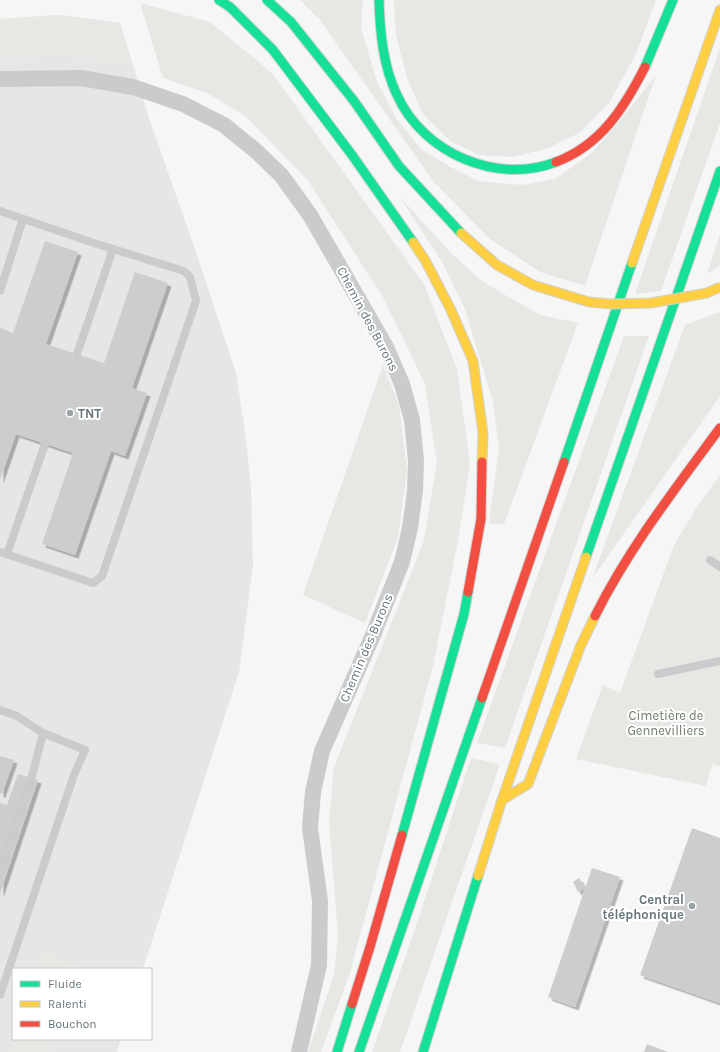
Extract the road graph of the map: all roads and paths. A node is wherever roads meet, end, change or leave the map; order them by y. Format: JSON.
{"nodes":[{"id":1,"x":220,"y":0,"type":"edge"},
{"id":2,"x":267,"y":0,"type":"edge"},
{"id":3,"x":379,"y":0,"type":"edge"},
{"id":4,"x":672,"y":0,"type":"edge"},
{"id":5,"x":720,"y":10,"type":"edge"},
{"id":6,"x":0,"y":79,"type":"edge"},
{"id":7,"x":720,"y":171,"type":"edge"},
{"id":8,"x":0,"y":211,"type":"edge"},
{"id":9,"x":23,"y":219,"type":"junction"},
{"id":10,"x":113,"y":249,"type":"junction"},
{"id":11,"x":720,"y":286,"type":"edge"},
{"id":12,"x":0,"y":290,"type":"edge"},
{"id":13,"x":77,"y":354,"type":"dead end"},
{"id":14,"x":720,"y":428,"type":"edge"},
{"id":15,"x":45,"y":444,"type":"dead end"},
{"id":16,"x":3,"y":553,"type":"edge"},
{"id":17,"x":710,"y":560,"type":"dead end"},
{"id":18,"x":720,"y":567,"type":"edge"},
{"id":19,"x":720,"y":661,"type":"edge"},
{"id":20,"x":658,"y":674,"type":"dead end"},
{"id":21,"x":0,"y":710,"type":"edge"},
{"id":22,"x":43,"y":734,"type":"junction"},
{"id":23,"x":502,"y":800,"type":"junction"},
{"id":24,"x":0,"y":872,"type":"edge"},
{"id":25,"x":0,"y":995,"type":"edge"},
{"id":26,"x":299,"y":1052,"type":"edge"},
{"id":27,"x":337,"y":1052,"type":"edge"},
{"id":28,"x":359,"y":1052,"type":"edge"},
{"id":29,"x":423,"y":1052,"type":"edge"}],
"edges":[{"from":1,"to":27,"type":"highway"},
{"from":2,"to":11,"type":"highway","bridge":true},
{"from":3,"to":4,"type":"highway"},
{"from":5,"to":28,"type":"highway"},
{"from":6,"to":26,"type":"street","name":"Chemin des Burons"},
{"from":7,"to":23,"type":"highway"},
{"from":8,"to":9,"type":"lane"},
{"from":9,"to":10,"type":"lane"},
{"from":9,"to":12,"type":"lane"},
{"from":10,"to":13,"type":"lane"},
{"from":10,"to":16,"type":"lane"},
{"from":14,"to":23,"type":"highway"},
{"from":15,"to":16,"type":"lane"},
{"from":17,"to":18,"type":"lane"},
{"from":19,"to":20,"type":"lane"},
{"from":21,"to":22,"type":"lane"},
{"from":22,"to":24,"type":"lane"},
{"from":22,"to":25,"type":"lane"},
{"from":23,"to":29,"type":"highway"}]}
